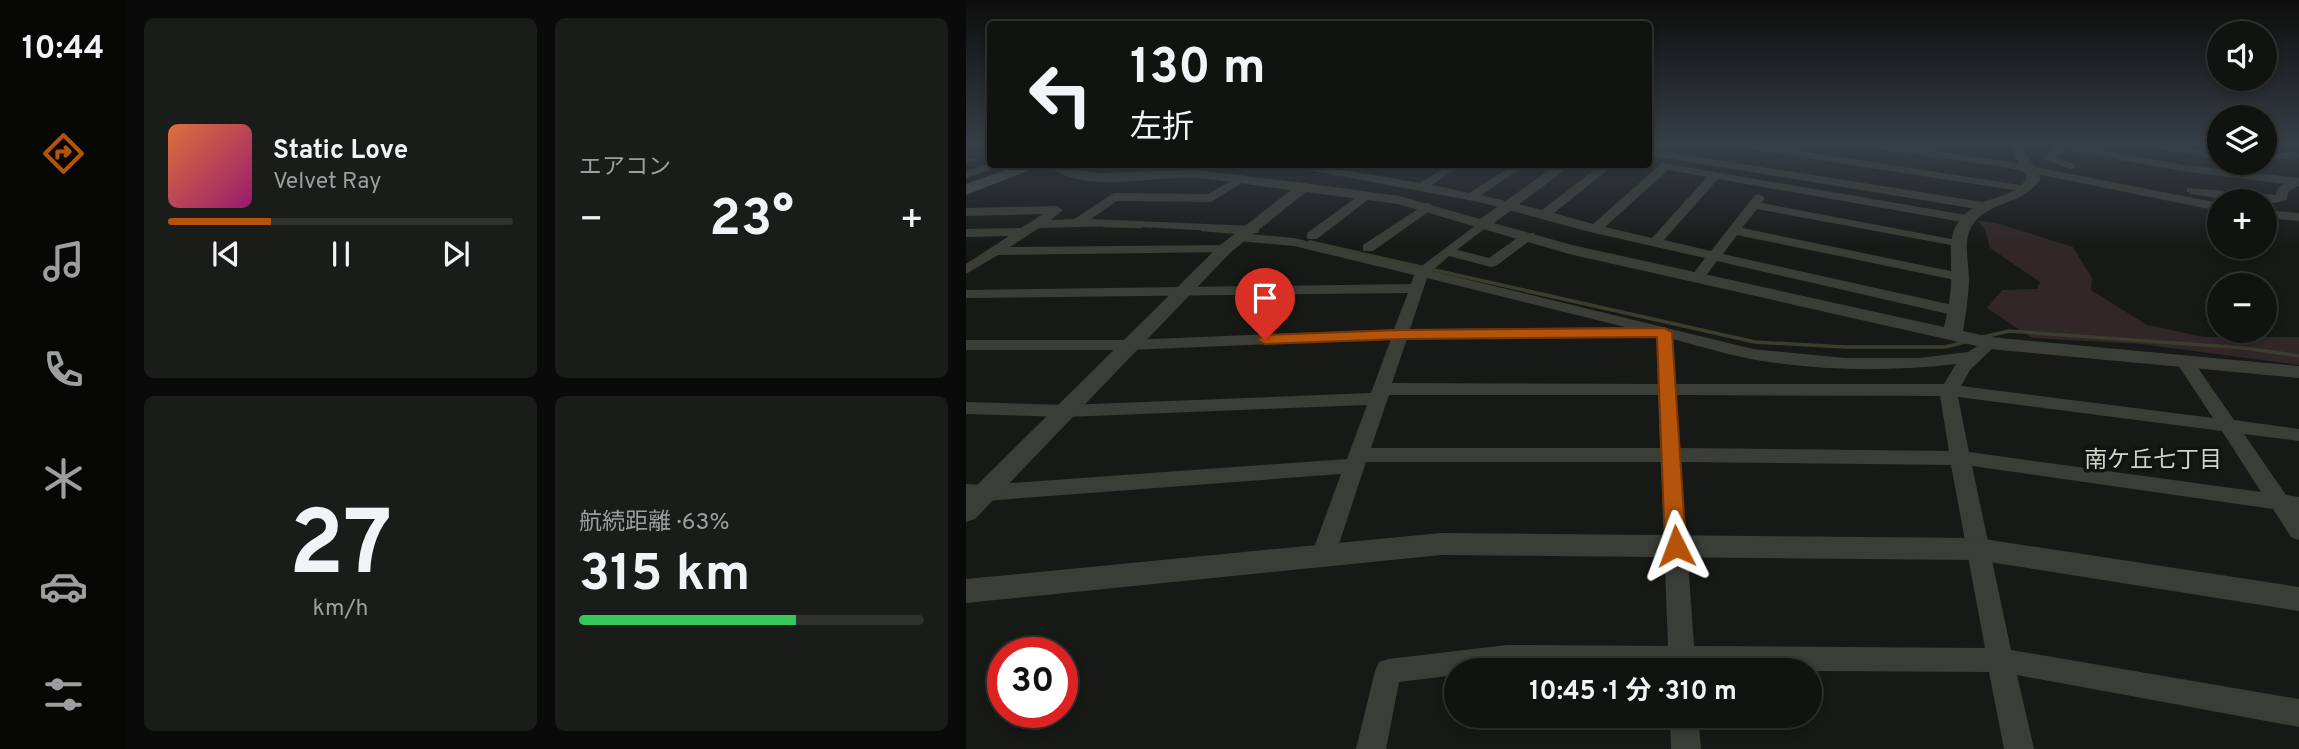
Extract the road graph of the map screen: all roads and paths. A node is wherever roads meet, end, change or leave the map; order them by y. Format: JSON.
{"nodes":[{"id":1,"x":989,"y":179,"type":"edge"},
{"id":2,"x":993,"y":179,"type":"edge"},
{"id":3,"x":1241,"y":179,"type":"edge"},
{"id":4,"x":1249,"y":179,"type":"edge"},
{"id":5,"x":1316,"y":179,"type":"edge"},
{"id":6,"x":1379,"y":179,"type":"edge"},
{"id":7,"x":1434,"y":179,"type":"edge"},
{"id":8,"x":1499,"y":179,"type":"edge"},
{"id":9,"x":1546,"y":179,"type":"edge"},
{"id":10,"x":1591,"y":179,"type":"edge"},
{"id":11,"x":1651,"y":179,"type":"edge"},
{"id":12,"x":1712,"y":179,"type":"edge"},
{"id":13,"x":1742,"y":179,"type":"edge"},
{"id":14,"x":1773,"y":179,"type":"edge"},
{"id":15,"x":1821,"y":179,"type":"edge"},
{"id":16,"x":1972,"y":179,"type":"edge"},
{"id":17,"x":2033,"y":179,"type":"edge"},
{"id":18,"x":2080,"y":179,"type":"edge"},
{"id":19,"x":2142,"y":179,"type":"edge"},
{"id":20,"x":2272,"y":179,"type":"edge"},
{"id":21,"x":2297,"y":182,"type":"edge"},
{"id":22,"x":1769,"y":183,"type":"junction"},
{"id":23,"x":1424,"y":185,"type":"junction"},
{"id":24,"x":1304,"y":187,"type":"junction"},
{"id":25,"x":966,"y":188,"type":"edge"},
{"id":26,"x":2026,"y":189,"type":"junction"},
{"id":27,"x":1368,"y":195,"type":"junction"},
{"id":28,"x":1472,"y":196,"type":"junction"},
{"id":29,"x":1753,"y":205,"type":"junction"},
{"id":30,"x":2207,"y":205,"type":"edge"},
{"id":31,"x":1509,"y":206,"type":"junction"},
{"id":32,"x":1983,"y":206,"type":"junction"},
{"id":33,"x":1427,"y":207,"type":"junction"},
{"id":34,"x":966,"y":212,"type":"edge"},
{"id":35,"x":1545,"y":214,"type":"junction"},
{"id":36,"x":2277,"y":215,"type":"edge"},
{"id":37,"x":2299,"y":217,"type":"edge"},
{"id":38,"x":1968,"y":219,"type":"junction"},
{"id":39,"x":1077,"y":223,"type":"junction"},
{"id":40,"x":1484,"y":223,"type":"junction"},
{"id":41,"x":1030,"y":228,"type":"junction"},
{"id":42,"x":1595,"y":229,"type":"junction"},
{"id":43,"x":1732,"y":230,"type":"junction"},
{"id":44,"x":966,"y":233,"type":"edge"},
{"id":45,"x":1312,"y":236,"type":"junction"},
{"id":46,"x":1529,"y":236,"type":"junction"},
{"id":47,"x":1237,"y":239,"type":"junction"},
{"id":48,"x":1655,"y":242,"type":"junction"},
{"id":49,"x":1957,"y":244,"type":"junction"},
{"id":50,"x":1368,"y":248,"type":"junction"},
{"id":51,"x":1447,"y":250,"type":"junction"},
{"id":52,"x":996,"y":251,"type":"junction"},
{"id":53,"x":1712,"y":257,"type":"junction"},
{"id":54,"x":966,"y":270,"type":"edge"},
{"id":55,"x":1423,"y":274,"type":"junction"},
{"id":56,"x":1960,"y":277,"type":"junction"},
{"id":57,"x":1696,"y":278,"type":"junction"},
{"id":58,"x":1181,"y":293,"type":"junction"},
{"id":59,"x":966,"y":294,"type":"edge"},
{"id":60,"x":1957,"y":311,"type":"junction"},
{"id":61,"x":1664,"y":332,"type":"junction"},
{"id":62,"x":1401,"y":334,"type":"junction"},
{"id":63,"x":1952,"y":335,"type":"junction"},
{"id":64,"x":1990,"y":342,"type":"junction"},
{"id":65,"x":966,"y":345,"type":"edge"},
{"id":66,"x":1129,"y":345,"type":"junction"},
{"id":67,"x":1969,"y":357,"type":"junction"},
{"id":68,"x":2185,"y":362,"type":"junction"},
{"id":69,"x":2299,"y":372,"type":"edge"},
{"id":70,"x":1667,"y":389,"type":"junction"},
{"id":71,"x":1950,"y":390,"type":"junction"},
{"id":72,"x":1379,"y":394,"type":"junction"},
{"id":73,"x":966,"y":408,"type":"edge"},
{"id":74,"x":1066,"y":411,"type":"junction"},
{"id":75,"x":2229,"y":427,"type":"junction"},
{"id":76,"x":2299,"y":435,"type":"edge"},
{"id":77,"x":1671,"y":454,"type":"junction"},
{"id":78,"x":1962,"y":458,"type":"junction"},
{"id":79,"x":1356,"y":461,"type":"junction"},
{"id":80,"x":975,"y":493,"type":"edge"},
{"id":81,"x":2289,"y":503,"type":"edge"},
{"id":82,"x":966,"y":512,"type":"edge"},
{"id":83,"x":2299,"y":531,"type":"edge"},
{"id":84,"x":1676,"y":546,"type":"junction"},
{"id":85,"x":1977,"y":549,"type":"junction"},
{"id":86,"x":1323,"y":556,"type":"junction"},
{"id":87,"x":966,"y":591,"type":"edge"},
{"id":88,"x":2299,"y":599,"type":"edge"},
{"id":89,"x":1498,"y":658,"type":"edge"},
{"id":90,"x":1536,"y":658,"type":"edge"},
{"id":91,"x":1682,"y":658,"type":"edge"},
{"id":92,"x":2001,"y":660,"type":"junction"},
{"id":93,"x":1822,"y":662,"type":"edge"},
{"id":94,"x":1444,"y":664,"type":"edge"},
{"id":95,"x":2299,"y":713,"type":"edge"},
{"id":96,"x":1685,"y":728,"type":"edge"},
{"id":97,"x":1371,"y":749,"type":"edge"},
{"id":98,"x":1686,"y":749,"type":"edge"},
{"id":99,"x":2019,"y":749,"type":"edge"}],
"edges":[{"from":1,"to":25,"type":"main road"},
{"from":2,"to":25,"type":"main road"},
{"from":3,"to":39,"type":"street"},
{"from":4,"to":24,"type":"street"},
{"from":5,"to":24,"type":"street"},
{"from":6,"to":23,"type":"street"},
{"from":7,"to":23,"type":"street"},
{"from":8,"to":28,"type":"street"},
{"from":9,"to":31,"type":"street"},
{"from":10,"to":35,"type":"street"},
{"from":11,"to":42,"type":"street"},
{"from":12,"to":48,"type":"street"},
{"from":13,"to":22,"type":"street"},
{"from":14,"to":22,"type":"street"},
{"from":15,"to":32,"type":"street"},
{"from":16,"to":26,"type":"street"},
{"from":17,"to":26,"type":"street"},
{"from":18,"to":30,"type":"street"},
{"from":19,"to":21,"type":"street"},
{"from":20,"to":21,"type":"street"},
{"from":22,"to":29,"type":"street"},
{"from":22,"to":38,"type":"street"},
{"from":23,"to":28,"type":"street"},
{"from":24,"to":27,"type":"street"},
{"from":24,"to":47,"type":"street"},
{"from":26,"to":32,"type":"street"},
{"from":27,"to":33,"type":"street"},
{"from":27,"to":45,"type":"street"},
{"from":28,"to":31,"type":"street"},
{"from":29,"to":43,"type":"street"},
{"from":29,"to":49,"type":"street"},
{"from":31,"to":35,"type":"street"},
{"from":31,"to":40,"type":"street"},
{"from":32,"to":38,"type":"street"},
{"from":33,"to":40,"type":"street"},
{"from":33,"to":50,"type":"street"},
{"from":34,"to":41,"type":"street"},
{"from":35,"to":42,"type":"street"},
{"from":36,"to":37,"type":"street"},
{"from":38,"to":49,"type":"street"},
{"from":39,"to":41,"type":"street"},
{"from":39,"to":47,"type":"street"},
{"from":40,"to":46,"type":"street"},
{"from":40,"to":51,"type":"street"},
{"from":41,"to":44,"type":"street"},
{"from":41,"to":52,"type":"street"},
{"from":42,"to":48,"type":"street"},
{"from":43,"to":53,"type":"street"},
{"from":43,"to":56,"type":"street"},
{"from":45,"to":47,"type":"street"},
{"from":45,"to":50,"type":"street"},
{"from":46,"to":51,"type":"street"},
{"from":46,"to":57,"type":"street"},
{"from":47,"to":52,"type":"street"},
{"from":47,"to":55,"type":"street"},
{"from":47,"to":58,"type":"street"},
{"from":48,"to":53,"type":"street"},
{"from":49,"to":56,"type":"street"},
{"from":50,"to":55,"type":"street"},
{"from":51,"to":55,"type":"street"},
{"from":52,"to":54,"type":"street"},
{"from":53,"to":57,"type":"street"},
{"from":53,"to":60,"type":"street"},
{"from":55,"to":58,"type":"street"},
{"from":55,"to":61,"type":"street"},
{"from":55,"to":62,"type":"street"},
{"from":56,"to":60,"type":"street"},
{"from":57,"to":63,"type":"street"},
{"from":58,"to":59,"type":"street"},
{"from":58,"to":66,"type":"street"},
{"from":60,"to":63,"type":"street"},
{"from":61,"to":62,"type":"street"},
{"from":61,"to":67,"type":"street"},
{"from":61,"to":70,"type":"street"},
{"from":62,"to":66,"type":"street"},
{"from":62,"to":72,"type":"street"},
{"from":63,"to":64,"type":"street"},
{"from":64,"to":67,"type":"street"},
{"from":64,"to":68,"type":"street"},
{"from":65,"to":66,"type":"street"},
{"from":66,"to":74,"type":"street"},
{"from":67,"to":71,"type":"street"},
{"from":68,"to":69,"type":"street"},
{"from":68,"to":75,"type":"street"},
{"from":70,"to":71,"type":"street"},
{"from":70,"to":72,"type":"street"},
{"from":70,"to":77,"type":"street"},
{"from":71,"to":75,"type":"street"},
{"from":71,"to":78,"type":"street"},
{"from":72,"to":74,"type":"street"},
{"from":72,"to":79,"type":"street"},
{"from":73,"to":74,"type":"street"},
{"from":74,"to":80,"type":"street"},
{"from":75,"to":76,"type":"street"},
{"from":75,"to":81,"type":"street"},
{"from":77,"to":78,"type":"street"},
{"from":77,"to":79,"type":"street"},
{"from":77,"to":84,"type":"street"},
{"from":78,"to":81,"type":"street"},
{"from":78,"to":85,"type":"street"},
{"from":79,"to":80,"type":"street"},
{"from":79,"to":86,"type":"street"},
{"from":80,"to":82,"type":"street"},
{"from":81,"to":83,"type":"street"},
{"from":84,"to":85,"type":"street"},
{"from":84,"to":86,"type":"street"},
{"from":84,"to":91,"type":"street"},
{"from":85,"to":88,"type":"street"},
{"from":85,"to":92,"type":"street"},
{"from":86,"to":87,"type":"street"},
{"from":89,"to":90,"type":"street"},
{"from":92,"to":93,"type":"street"},
{"from":92,"to":95,"type":"street"},
{"from":92,"to":99,"type":"street"},
{"from":94,"to":97,"type":"street"},
{"from":96,"to":98,"type":"street"}]}
